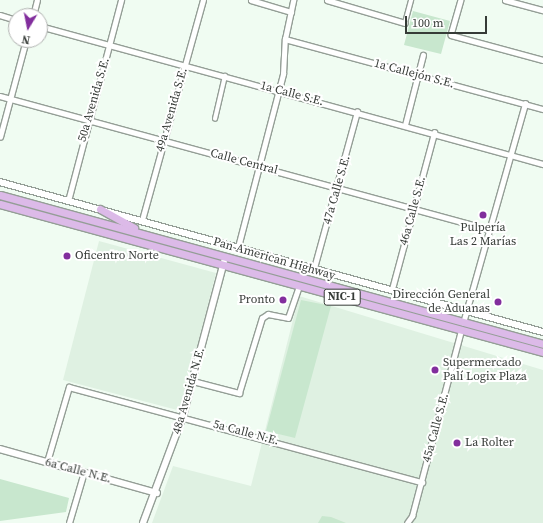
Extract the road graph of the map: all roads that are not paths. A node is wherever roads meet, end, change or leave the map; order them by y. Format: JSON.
{"nodes":[{"id":1,"x":121,"y":0,"type":"edge"},
{"id":2,"x":203,"y":0,"type":"edge"},
{"id":3,"x":251,"y":0,"type":"edge"},
{"id":4,"x":293,"y":0,"type":"edge"},
{"id":5,"x":327,"y":0,"type":"edge"},
{"id":6,"x":411,"y":0,"type":"edge"},
{"id":7,"x":461,"y":0,"type":"edge"},
{"id":8,"x":505,"y":0,"type":"edge"},
{"id":9,"x":543,"y":10,"type":"edge"},
{"id":10,"x":291,"y":12,"type":"junction"},
{"id":11,"x":405,"y":23,"type":"joint"},
{"id":12,"x":48,"y":28,"type":"edge"},
{"id":13,"x":285,"y":39,"type":"junction"},
{"id":14,"x":110,"y":44,"type":"junction"},
{"id":15,"x":24,"y":48,"type":"edge"},
{"id":16,"x":423,"y":55,"type":"dead end"},
{"id":17,"x":543,"y":60,"type":"edge"},
{"id":18,"x":185,"y":65,"type":"junction"},
{"id":19,"x":225,"y":76,"type":"junction"},
{"id":20,"x":418,"y":76,"type":"junction"},
{"id":21,"x":277,"y":90,"type":"junction"},
{"id":22,"x":0,"y":96,"type":"edge"},
{"id":23,"x":10,"y":98,"type":"junction"},
{"id":24,"x":525,"y":104,"type":"junction"},
{"id":25,"x":543,"y":109,"type":"edge"},
{"id":26,"x":357,"y":112,"type":"junction"},
{"id":27,"x":215,"y":118,"type":"dead end"},
{"id":28,"x":88,"y":120,"type":"junction"},
{"id":29,"x":405,"y":125,"type":"junction"},
{"id":30,"x":434,"y":133,"type":"junction"},
{"id":31,"x":0,"y":138,"type":"edge"},
{"id":32,"x":163,"y":140,"type":"junction"},
{"id":33,"x":510,"y":154,"type":"junction"},
{"id":34,"x":543,"y":164,"type":"edge"},
{"id":35,"x":259,"y":166,"type":"junction"},
{"id":36,"x":0,"y":182,"type":"edge"},
{"id":37,"x":339,"y":188,"type":"junction"},
{"id":38,"x":0,"y":195,"type":"edge"},
{"id":39,"x":68,"y":200,"type":"junction"},
{"id":40,"x":0,"y":204,"type":"edge"},
{"id":41,"x":100,"y":209,"type":"junction"},
{"id":42,"x":414,"y":209,"type":"junction"},
{"id":43,"x":142,"y":220,"type":"junction"},
{"id":44,"x":488,"y":229,"type":"junction"},
{"id":45,"x":142,"y":233,"type":"junction"},
{"id":46,"x":238,"y":247,"type":"junction"},
{"id":47,"x":226,"y":257,"type":"junction"},
{"id":48,"x":223,"y":265,"type":"junction"},
{"id":49,"x":314,"y":268,"type":"junction"},
{"id":50,"x":299,"y":286,"type":"junction"},
{"id":51,"x":392,"y":289,"type":"junction"},
{"id":52,"x":466,"y":310,"type":"junction"},
{"id":53,"x":463,"y":323,"type":"junction"},
{"id":54,"x":461,"y":331,"type":"junction"},
{"id":55,"x":543,"y":332,"type":"edge"},
{"id":56,"x":543,"y":344,"type":"edge"},
{"id":57,"x":543,"y":352,"type":"edge"},
{"id":58,"x":193,"y":381,"type":"junction"},
{"id":59,"x":183,"y":416,"type":"junction"},
{"id":60,"x":0,"y":449,"type":"edge"},
{"id":61,"x":48,"y":462,"type":"junction"},
{"id":62,"x":84,"y":472,"type":"junction"},
{"id":63,"x":422,"y":482,"type":"junction"},
{"id":64,"x":157,"y":493,"type":"junction"},
{"id":65,"x":69,"y":523,"type":"edge"},
{"id":66,"x":143,"y":523,"type":"edge"},
{"id":67,"x":407,"y":523,"type":"edge"}],
"edges":[{"from":1,"to":14,"type":"street","name":"50a Avenida S.E."},
{"from":2,"to":18,"type":"street","name":"49a Avenida S.E."},
{"from":3,"to":10,"type":"street"},
{"from":4,"to":10,"type":"street"},
{"from":5,"to":11,"type":"street"},
{"from":6,"to":11,"type":"street"},
{"from":7,"to":17,"type":"street"},
{"from":8,"to":9,"type":"street"},
{"from":10,"to":13,"type":"street"},
{"from":12,"to":14,"type":"street","name":"1a Calle S.E."},
{"from":13,"to":20,"type":"street","name":"1a Callejón S.E."},
{"from":13,"to":21,"type":"street"},
{"from":14,"to":18,"type":"street","name":"1a Calle S.E."},
{"from":14,"to":28,"type":"street","name":"50a Avenida S.E."},
{"from":15,"to":23,"type":"street"},
{"from":16,"to":20,"type":"street"},
{"from":18,"to":19,"type":"street","name":"1a Calle S.E."},
{"from":18,"to":32,"type":"street","name":"49a Avenida S.E."},
{"from":19,"to":21,"type":"street","name":"1a Calle S.E."},
{"from":19,"to":27,"type":"street"},
{"from":20,"to":24,"type":"street","name":"1a Callejón S.E."},
{"from":20,"to":29,"type":"street"},
{"from":21,"to":26,"type":"street","name":"1a Calle S.E."},
{"from":21,"to":35,"type":"street"},
{"from":22,"to":23,"type":"street","name":"Calle Central"},
{"from":23,"to":28,"type":"street","name":"Calle Central"},
{"from":23,"to":31,"type":"street"},
{"from":24,"to":25,"type":"street","name":"1a Callejón S.E."},
{"from":24,"to":33,"type":"street"},
{"from":26,"to":29,"type":"street","name":"1a Calle S.E."},
{"from":26,"to":37,"type":"street","name":"47a Calle S.E."},
{"from":28,"to":32,"type":"street","name":"Calle Central"},
{"from":28,"to":39,"type":"street","name":"50a Avenida S.E."},
{"from":29,"to":30,"type":"street","name":"1a Calle S.E."},
{"from":30,"to":33,"type":"street","name":"1a Calle S.E."},
{"from":30,"to":42,"type":"street","name":"46a Calle S.E."},
{"from":32,"to":35,"type":"street","name":"Calle Central"},
{"from":32,"to":43,"type":"street","name":"49a Avenida S.E."},
{"from":33,"to":34,"type":"street","name":"1a Calle S.E."},
{"from":33,"to":44,"type":"street"},
{"from":35,"to":37,"type":"street","name":"Calle Central"},
{"from":35,"to":46,"type":"street"},
{"from":36,"to":39,"type":"street"},
{"from":37,"to":42,"type":"street","name":"Calle Central"},
{"from":37,"to":49,"type":"street","name":"47a Calle S.E."},
{"from":38,"to":45,"type":"highway","name":"Pan-American Highway","number":"NIC-1"},
{"from":39,"to":41,"type":"street"},
{"from":40,"to":48,"type":"highway","name":"Pan-American Highway","number":"NIC-1"},
{"from":41,"to":43,"type":"street"},
{"from":41,"to":45,"type":"highway"},
{"from":42,"to":44,"type":"street","name":"Calle Central"},
{"from":42,"to":51,"type":"street","name":"46a Calle S.E."},
{"from":43,"to":46,"type":"street"},
{"from":44,"to":52,"type":"street"},
{"from":45,"to":47,"type":"highway","name":"Pan-American Highway","number":"NIC-1"},
{"from":46,"to":49,"type":"street"},
{"from":47,"to":48,"type":"street","name":"48a Avenida N.E."},
{"from":47,"to":53,"type":"highway","name":"Pan-American Highway","number":"NIC-1"},
{"from":48,"to":50,"type":"highway","name":"Pan-American Highway","number":"NIC-1"},
{"from":48,"to":58,"type":"street","name":"48a Avenida N.E."},
{"from":49,"to":51,"type":"street"},
{"from":50,"to":54,"type":"highway","name":"Pan-American Highway","number":"NIC-1"},
{"from":50,"to":58,"type":"street"},
{"from":51,"to":52,"type":"street"},
{"from":52,"to":53,"type":"street"},
{"from":52,"to":55,"type":"street"},
{"from":53,"to":56,"type":"highway","name":"Pan-American Highway","number":"NIC-1"},
{"from":54,"to":57,"type":"highway","name":"Pan-American Highway","number":"NIC-1"},
{"from":54,"to":63,"type":"street","name":"45a Calle S.E."},
{"from":58,"to":59,"type":"street","name":"48a Avenida N.E."},
{"from":59,"to":61,"type":"street","name":"5a Calle N.E."},
{"from":59,"to":63,"type":"street","name":"5a Calle N.E."},
{"from":59,"to":64,"type":"street","name":"48a Avenida N.E."},
{"from":60,"to":61,"type":"street","name":"6a Calle N.E."},
{"from":61,"to":62,"type":"street","name":"6a Calle N.E."},
{"from":62,"to":64,"type":"street","name":"6a Calle N.E."},
{"from":62,"to":65,"type":"street"},
{"from":63,"to":67,"type":"street","name":"45a Calle S.E."},
{"from":64,"to":66,"type":"street","name":"48a Avenida N.E."}]}
